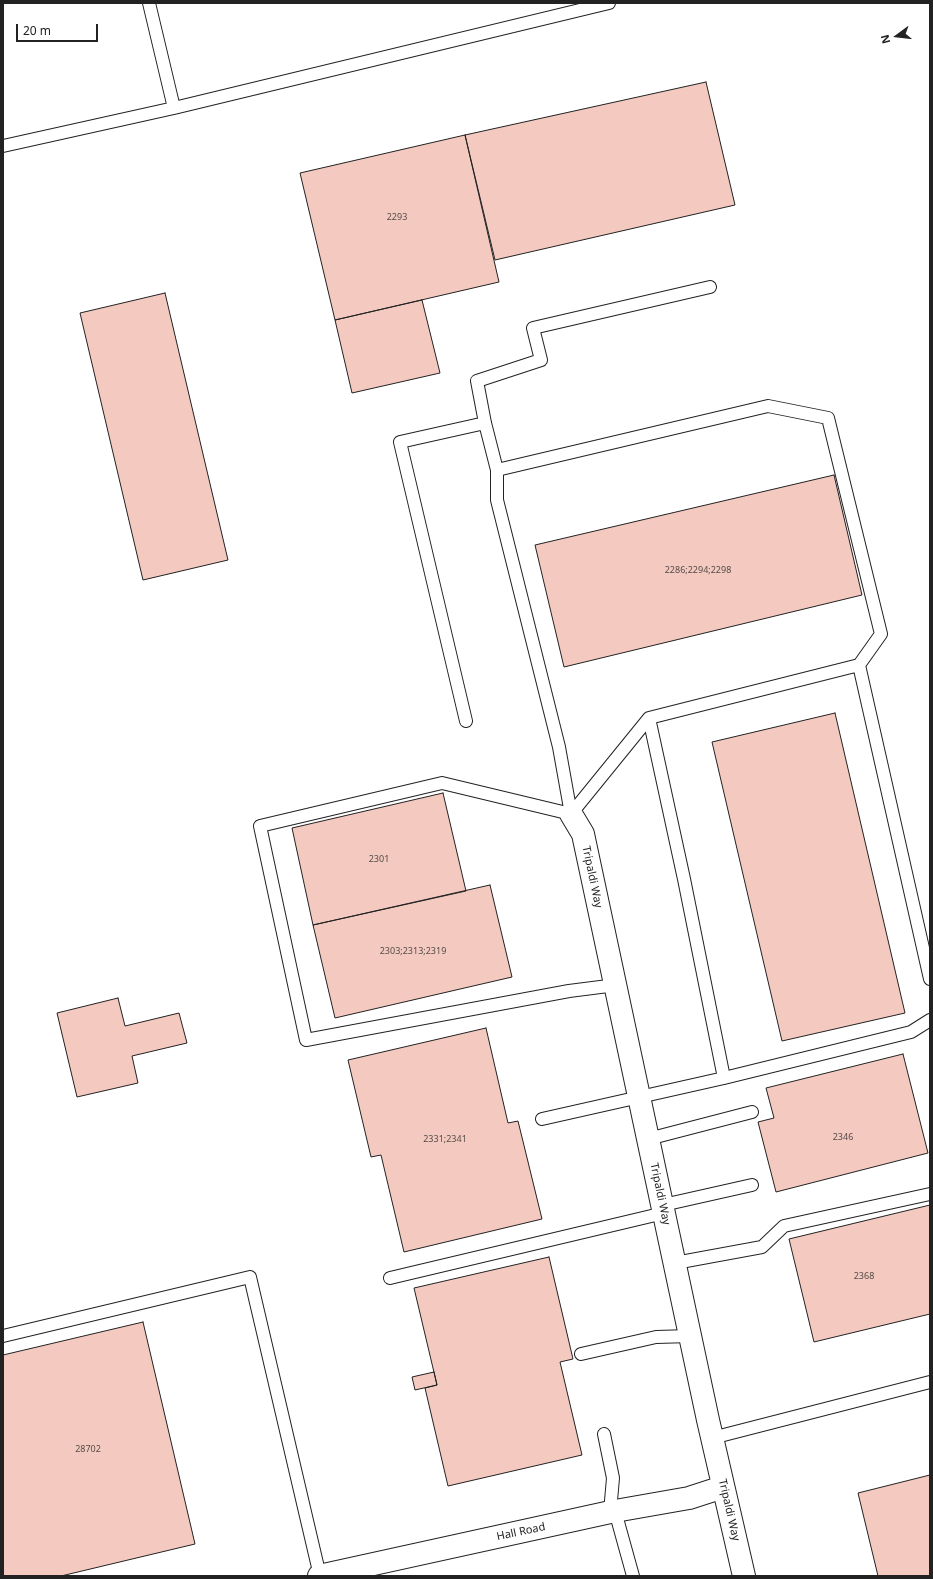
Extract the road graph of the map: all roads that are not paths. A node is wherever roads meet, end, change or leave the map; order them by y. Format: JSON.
{"nodes":[{"id":1,"x":149,"y":3,"type":"edge"},
{"id":2,"x":609,"y":3,"type":"edge"},
{"id":3,"x":174,"y":108,"type":"junction"},
{"id":4,"x":3,"y":146,"type":"edge"},
{"id":5,"x":710,"y":287,"type":"dead end"},
{"id":6,"x":485,"y":423,"type":"junction"},
{"id":7,"x":497,"y":470,"type":"junction"},
{"id":8,"x":858,"y":665,"type":"junction"},
{"id":9,"x":649,"y":718,"type":"junction"},
{"id":10,"x":466,"y":720,"type":"dead end"},
{"id":11,"x":571,"y":814,"type":"junction"},
{"id":12,"x":930,"y":979,"type":"edge"},
{"id":13,"x":616,"y":986,"type":"junction"},
{"id":14,"x":930,"y":1020,"type":"edge"},
{"id":15,"x":724,"y":1078,"type":"junction"},
{"id":16,"x":639,"y":1097,"type":"junction"},
{"id":17,"x":752,"y":1112,"type":"dead end"},
{"id":18,"x":542,"y":1119,"type":"dead end"},
{"id":19,"x":648,"y":1139,"type":"junction"},
{"id":20,"x":752,"y":1185,"type":"dead end"},
{"id":21,"x":930,"y":1194,"type":"edge"},
{"id":22,"x":663,"y":1209,"type":"junction"},
{"id":23,"x":675,"y":1263,"type":"junction"},
{"id":24,"x":390,"y":1278,"type":"dead end"},
{"id":25,"x":3,"y":1336,"type":"edge"},
{"id":26,"x":690,"y":1336,"type":"junction"},
{"id":27,"x":580,"y":1354,"type":"dead end"},
{"id":28,"x":930,"y":1382,"type":"edge"},
{"id":29,"x":604,"y":1434,"type":"dead end"},
{"id":30,"x":712,"y":1438,"type":"junction"},
{"id":31,"x":723,"y":1487,"type":"junction"},
{"id":32,"x":613,"y":1512,"type":"junction"},
{"id":33,"x":327,"y":1575,"type":"edge"},
{"id":34,"x":633,"y":1576,"type":"edge"},
{"id":35,"x":744,"y":1576,"type":"edge"}],
"edges":[{"from":1,"to":3,"type":"lane"},
{"from":2,"to":3,"type":"lane"},
{"from":3,"to":4,"type":"lane"},
{"from":5,"to":6,"type":"lane"},
{"from":6,"to":7,"type":"lane"},
{"from":6,"to":10,"type":"lane"},
{"from":7,"to":8,"type":"lane"},
{"from":7,"to":11,"type":"lane"},
{"from":8,"to":9,"type":"lane"},
{"from":8,"to":12,"type":"lane"},
{"from":9,"to":11,"type":"lane"},
{"from":9,"to":15,"type":"lane"},
{"from":11,"to":13,"type":"street","name":"Tripaldi Way"},
{"from":11,"to":13,"type":"lane"},
{"from":13,"to":16,"type":"street","name":"Tripaldi Way"},
{"from":14,"to":15,"type":"lane"},
{"from":15,"to":16,"type":"lane"},
{"from":16,"to":18,"type":"lane"},
{"from":16,"to":19,"type":"street","name":"Tripaldi Way"},
{"from":17,"to":19,"type":"lane"},
{"from":19,"to":22,"type":"street","name":"Tripaldi Way"},
{"from":20,"to":22,"type":"lane"},
{"from":21,"to":23,"type":"lane"},
{"from":22,"to":23,"type":"street","name":"Tripaldi Way"},
{"from":22,"to":24,"type":"lane"},
{"from":23,"to":26,"type":"street","name":"Tripaldi Way"},
{"from":25,"to":33,"type":"lane"},
{"from":26,"to":27,"type":"lane"},
{"from":26,"to":30,"type":"street","name":"Tripaldi Way"},
{"from":28,"to":30,"type":"lane"},
{"from":29,"to":32,"type":"lane"},
{"from":30,"to":31,"type":"street","name":"Tripaldi Way"},
{"from":31,"to":32,"type":"street","name":"Hall Road"},
{"from":31,"to":35,"type":"street","name":"Tripaldi Way"},
{"from":32,"to":33,"type":"street","name":"Hall Road"},
{"from":32,"to":34,"type":"lane"}]}
